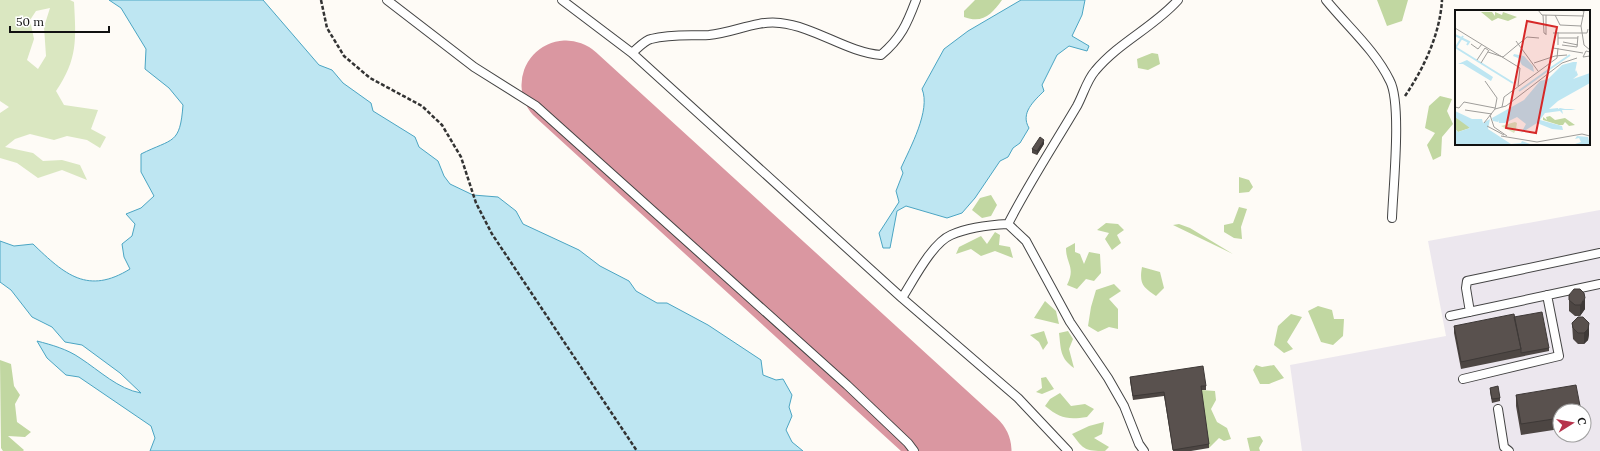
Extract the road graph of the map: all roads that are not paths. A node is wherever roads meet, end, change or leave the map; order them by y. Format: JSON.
{"nodes":[{"id":1,"x":386,"y":0,"type":"edge"},
{"id":2,"x":562,"y":0,"type":"edge"},
{"id":3,"x":916,"y":0,"type":"edge"},
{"id":4,"x":1178,"y":0,"type":"edge"},
{"id":5,"x":1326,"y":0,"type":"edge"},
{"id":6,"x":632,"y":53,"type":"junction"},
{"id":7,"x":1392,"y":218,"type":"dead end"},
{"id":8,"x":1008,"y":224,"type":"junction"},
{"id":9,"x":1600,"y":253,"type":"edge"},
{"id":10,"x":1600,"y":284,"type":"edge"},
{"id":11,"x":1547,"y":296,"type":"junction"},
{"id":12,"x":902,"y":298,"type":"junction"},
{"id":13,"x":1470,"y":312,"type":"junction"},
{"id":14,"x":1450,"y":316,"type":"dead end"},
{"id":15,"x":1463,"y":379,"type":"dead end"},
{"id":16,"x":1498,"y":409,"type":"dead end"},
{"id":17,"x":914,"y":451,"type":"edge"},
{"id":18,"x":1068,"y":451,"type":"edge"},
{"id":19,"x":1144,"y":451,"type":"edge"},
{"id":20,"x":1509,"y":451,"type":"edge"}],
"edges":[{"from":1,"to":17,"type":"lane"},
{"from":2,"to":6,"type":"lane"},
{"from":3,"to":6,"type":"lane"},
{"from":4,"to":8,"type":"lane"},
{"from":5,"to":7,"type":"lane"},
{"from":6,"to":12,"type":"lane"},
{"from":8,"to":12,"type":"lane"},
{"from":8,"to":19,"type":"lane"},
{"from":9,"to":13,"type":"lane"},
{"from":10,"to":11,"type":"lane"},
{"from":11,"to":13,"type":"lane"},
{"from":11,"to":15,"type":"lane"},
{"from":12,"to":18,"type":"lane"},
{"from":13,"to":14,"type":"lane"},
{"from":16,"to":20,"type":"lane"}]}
